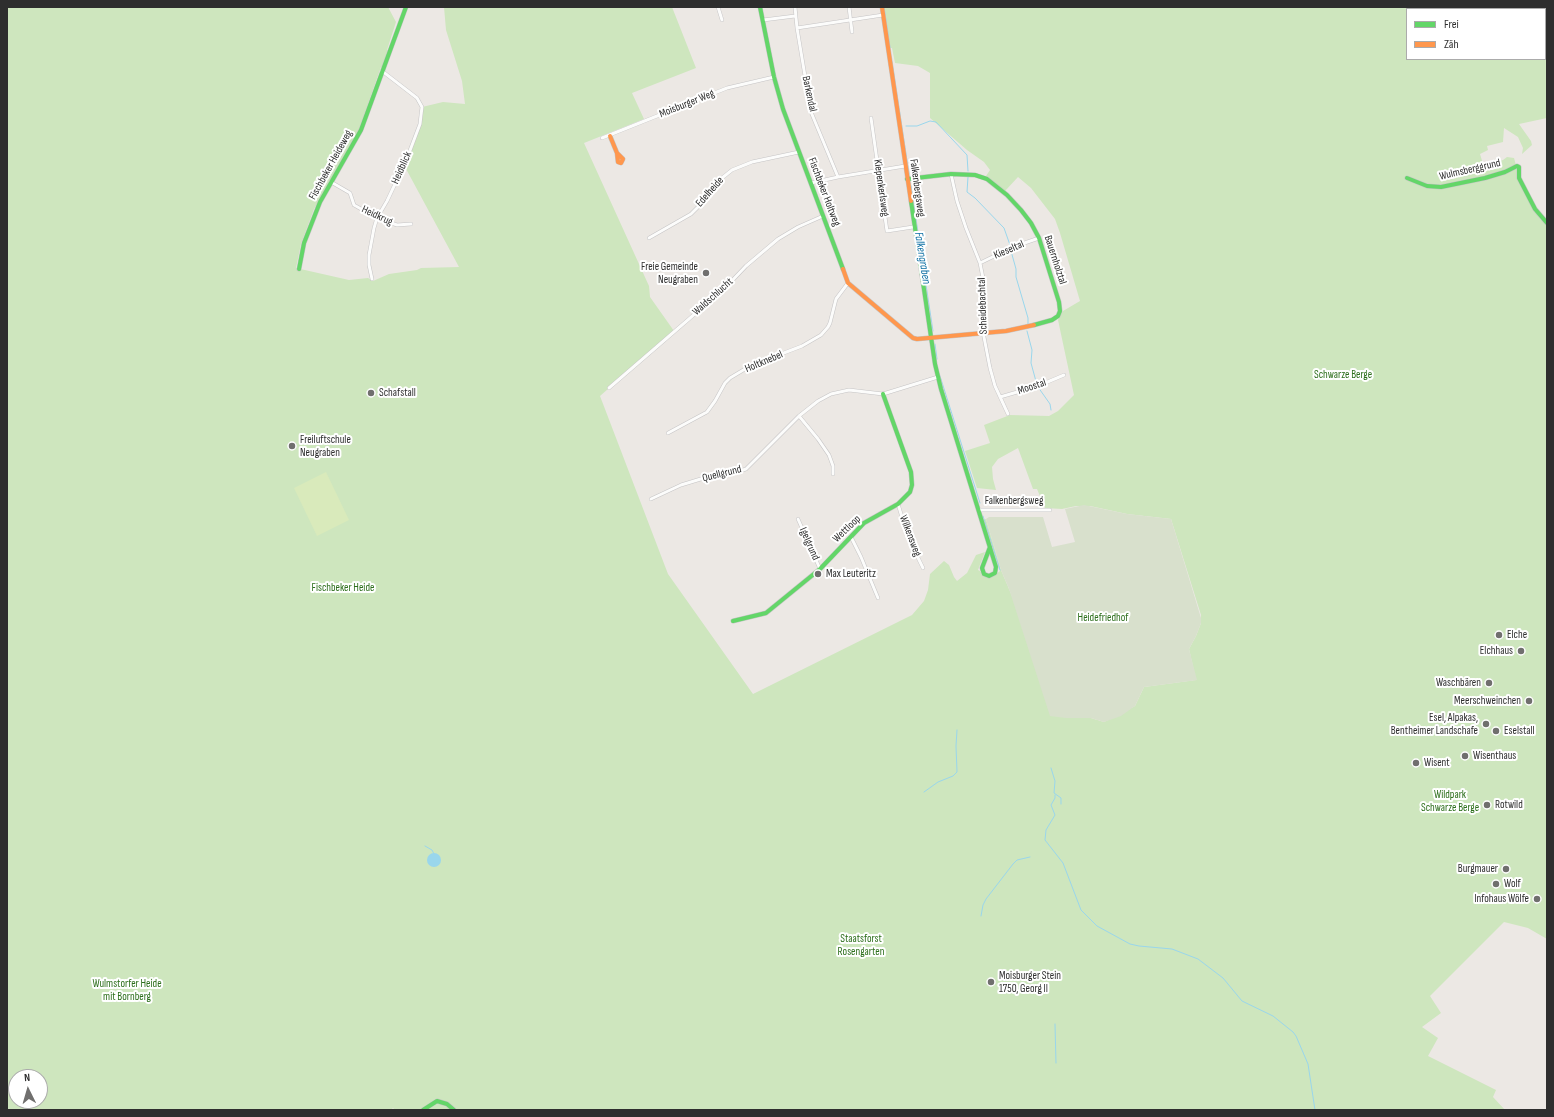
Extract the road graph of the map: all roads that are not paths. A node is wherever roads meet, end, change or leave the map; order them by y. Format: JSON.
{"nodes":[{"id":1,"x":406,"y":7,"type":"edge"},
{"id":2,"x":718,"y":7,"type":"edge"},
{"id":3,"x":760,"y":7,"type":"edge"},
{"id":4,"x":795,"y":7,"type":"edge"},
{"id":5,"x":849,"y":7,"type":"edge"},
{"id":6,"x":882,"y":7,"type":"edge"},
{"id":7,"x":883,"y":15,"type":"junction"},
{"id":8,"x":795,"y":16,"type":"junction"},
{"id":9,"x":850,"y":19,"type":"junction"},
{"id":10,"x":722,"y":20,"type":"dead end"},
{"id":11,"x":763,"y":20,"type":"junction"},
{"id":12,"x":797,"y":28,"type":"junction"},
{"id":13,"x":852,"y":32,"type":"dead end"},
{"id":14,"x":382,"y":71,"type":"junction"},
{"id":15,"x":774,"y":76,"type":"junction"},
{"id":16,"x":871,"y":118,"type":"dead end"},
{"id":17,"x":610,"y":136,"type":"junction"},
{"id":18,"x":602,"y":138,"type":"dead end"},
{"id":19,"x":799,"y":152,"type":"junction"},
{"id":20,"x":617,"y":153,"type":"dead end"},
{"id":21,"x":905,"y":166,"type":"junction"},
{"id":22,"x":878,"y":170,"type":"junction"},
{"id":23,"x":951,"y":174,"type":"junction"},
{"id":24,"x":838,"y":177,"type":"junction"},
{"id":25,"x":1407,"y":178,"type":"dead end"},
{"id":26,"x":907,"y":179,"type":"junction"},
{"id":27,"x":331,"y":182,"type":"junction"},
{"id":28,"x":811,"y":183,"type":"junction"},
{"id":29,"x":823,"y":216,"type":"junction"},
{"id":30,"x":377,"y":218,"type":"junction"},
{"id":31,"x":1547,"y":223,"type":"edge"},
{"id":32,"x":411,"y":224,"type":"dead end"},
{"id":33,"x":913,"y":227,"type":"junction"},
{"id":34,"x":649,"y":238,"type":"dead end"},
{"id":35,"x":1039,"y":238,"type":"junction"},
{"id":36,"x":980,"y":263,"type":"junction"},
{"id":37,"x":299,"y":269,"type":"dead end"},
{"id":38,"x":372,"y":279,"type":"dead end"},
{"id":39,"x":848,"y":283,"type":"junction"},
{"id":40,"x":983,"y":332,"type":"junction"},
{"id":41,"x":931,"y":337,"type":"junction"},
{"id":42,"x":1064,"y":376,"type":"dead end"},
{"id":43,"x":938,"y":377,"type":"junction"},
{"id":44,"x":609,"y":388,"type":"dead end"},
{"id":45,"x":883,"y":394,"type":"junction"},
{"id":46,"x":1000,"y":397,"type":"junction"},
{"id":47,"x":1008,"y":414,"type":"dead end"},
{"id":48,"x":799,"y":416,"type":"junction"},
{"id":49,"x":668,"y":433,"type":"dead end"},
{"id":50,"x":833,"y":474,"type":"dead end"},
{"id":51,"x":651,"y":499,"type":"dead end"},
{"id":52,"x":898,"y":504,"type":"junction"},
{"id":53,"x":979,"y":510,"type":"junction"},
{"id":54,"x":1050,"y":510,"type":"dead end"},
{"id":55,"x":798,"y":519,"type":"dead end"},
{"id":56,"x":851,"y":538,"type":"junction"},
{"id":57,"x":990,"y":547,"type":"junction"},
{"id":58,"x":923,"y":568,"type":"dead end"},
{"id":59,"x":820,"y":569,"type":"junction"},
{"id":60,"x":878,"y":598,"type":"dead end"},
{"id":61,"x":733,"y":621,"type":"dead end"},
{"id":62,"x":423,"y":1110,"type":"edge"},
{"id":63,"x":454,"y":1110,"type":"edge"}],
"edges":[{"from":1,"to":14,"type":"street","name":"Fischbeker Heideweg"},
{"from":2,"to":10,"type":"street"},
{"from":3,"to":11,"type":"street","name":"Fischbeker Holtweg"},
{"from":4,"to":8,"type":"street","name":"Barkendal"},
{"from":5,"to":9,"type":"street"},
{"from":6,"to":7,"type":"street","name":"Falkenbergsweg"},
{"from":7,"to":9,"type":"street"},
{"from":7,"to":21,"type":"street","name":"Falkenbergsweg"},
{"from":8,"to":11,"type":"street"},
{"from":8,"to":12,"type":"street","name":"Barkendal"},
{"from":9,"to":12,"type":"street"},
{"from":9,"to":13,"type":"street"},
{"from":11,"to":15,"type":"street","name":"Fischbeker Holtweg"},
{"from":12,"to":24,"type":"street","name":"Barkendal"},
{"from":14,"to":27,"type":"street","name":"Fischbeker Heideweg"},
{"from":14,"to":30,"type":"street","name":"Heidblick"},
{"from":15,"to":17,"type":"street","name":"Moisburger Weg"},
{"from":15,"to":19,"type":"street","name":"Fischbeker Holtweg"},
{"from":16,"to":22,"type":"street","name":"Kiepenkerlsweg"},
{"from":17,"to":18,"type":"street","name":"Moisburger Weg"},
{"from":17,"to":20,"type":"street"},
{"from":19,"to":28,"type":"street","name":"Fischbeker Holtweg"},
{"from":19,"to":34,"type":"street","name":"Edelheide"},
{"from":21,"to":22,"type":"street"},
{"from":21,"to":26,"type":"street","name":"Falkenbergsweg"},
{"from":22,"to":24,"type":"street"},
{"from":22,"to":33,"type":"street","name":"Kiepenkerlsweg"},
{"from":23,"to":26,"type":"street","name":"Bauernholztal"},
{"from":23,"to":35,"type":"street","name":"Bauernholztal"},
{"from":23,"to":36,"type":"street","name":"Scheidebachtal"},
{"from":24,"to":28,"type":"street"},
{"from":25,"to":31,"type":"street","name":"Wulmsberggrund"},
{"from":26,"to":33,"type":"street","name":"Falkenbergsweg"},
{"from":27,"to":30,"type":"street","name":"Heidkrug"},
{"from":27,"to":37,"type":"street","name":"Fischbeker Heideweg"},
{"from":28,"to":29,"type":"street","name":"Fischbeker Holtweg"},
{"from":29,"to":39,"type":"street","name":"Fischbeker Holtweg"},
{"from":29,"to":44,"type":"street","name":"Waldschlucht"},
{"from":30,"to":32,"type":"street","name":"Heidkrug"},
{"from":30,"to":38,"type":"street","name":"Heidblick"},
{"from":33,"to":41,"type":"street","name":"Falkenbergsweg"},
{"from":35,"to":36,"type":"street","name":"Kieseltal"},
{"from":35,"to":40,"type":"street","name":"Bauernholztal"},
{"from":36,"to":40,"type":"street","name":"Scheidebachtal"},
{"from":39,"to":41,"type":"street","name":"Fischbeker Holtweg"},
{"from":39,"to":49,"type":"street","name":"Holtknebel"},
{"from":40,"to":41,"type":"street","name":"Bauernholztal"},
{"from":40,"to":46,"type":"street","name":"Scheidebachtal"},
{"from":41,"to":43,"type":"street","name":"Falkenbergsweg"},
{"from":42,"to":46,"type":"street","name":"Moostal"},
{"from":43,"to":45,"type":"street","name":"Quellgrund"},
{"from":43,"to":53,"type":"street","name":"Falkenbergsweg"},
{"from":45,"to":48,"type":"street","name":"Quellgrund"},
{"from":45,"to":52,"type":"street","name":"Wettloop"},
{"from":46,"to":47,"type":"street","name":"Scheidebachtal"},
{"from":48,"to":50,"type":"street"},
{"from":48,"to":51,"type":"street","name":"Quellgrund"},
{"from":52,"to":56,"type":"street","name":"Wettloop"},
{"from":52,"to":58,"type":"street","name":"Wilkensweg"},
{"from":53,"to":54,"type":"street","name":"Falkenbergsweg"},
{"from":53,"to":57,"type":"street","name":"Falkenbergsweg"},
{"from":55,"to":59,"type":"street","name":"Igelgrund"},
{"from":56,"to":59,"type":"street","name":"Wettloop"},
{"from":56,"to":60,"type":"street"},
{"from":57,"to":57,"type":"street","name":"Falkenbergsweg"},
{"from":59,"to":61,"type":"street","name":"Wettloop"},
{"from":62,"to":63,"type":"street"}]}
